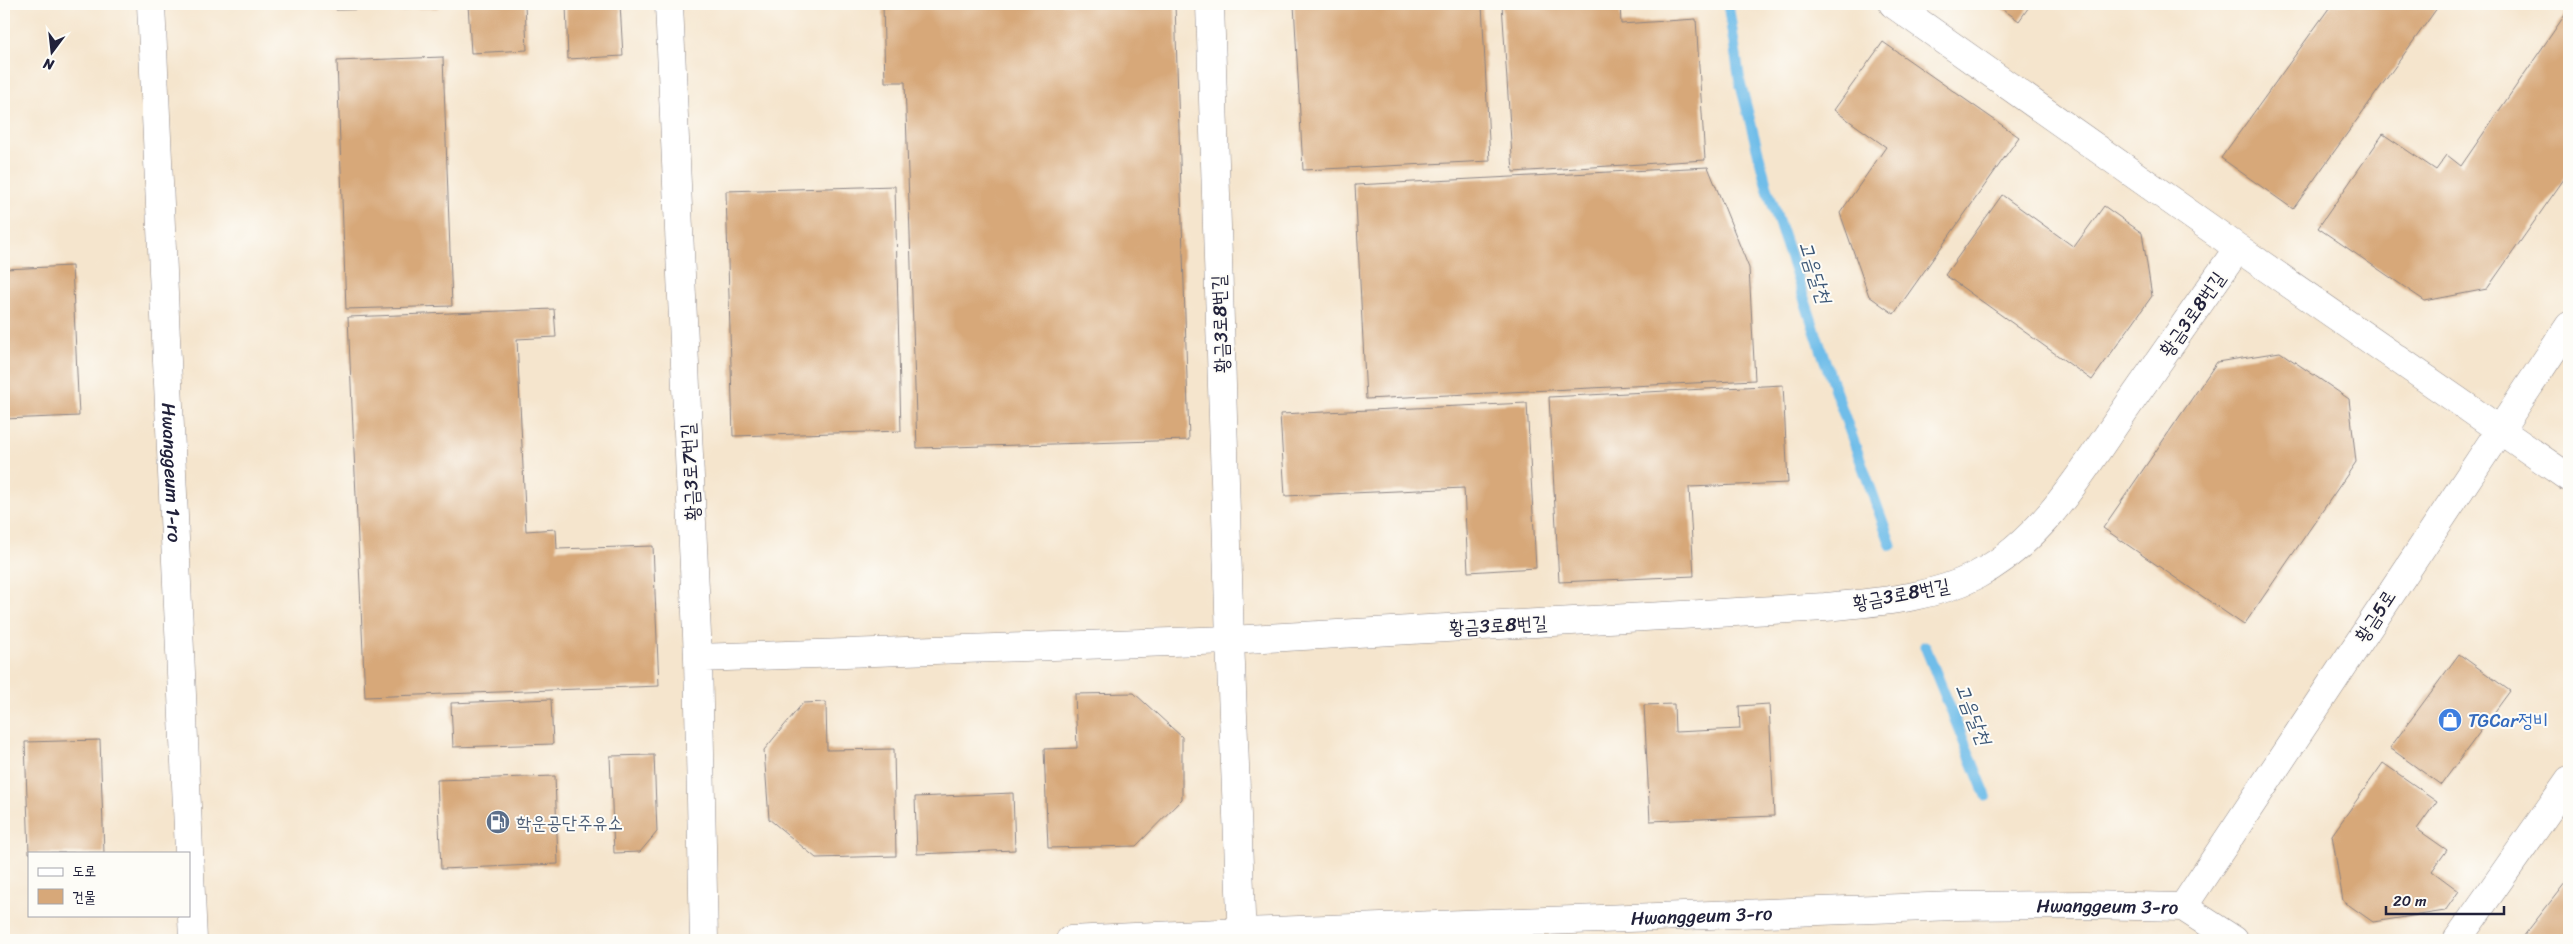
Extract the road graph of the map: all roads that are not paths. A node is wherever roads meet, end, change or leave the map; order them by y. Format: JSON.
{"nodes":[{"id":1,"x":151,"y":4,"type":"edge"},
{"id":2,"x":669,"y":4,"type":"edge"},
{"id":3,"x":1210,"y":4,"type":"edge"},
{"id":4,"x":1893,"y":4,"type":"edge"},
{"id":5,"x":2238,"y":248,"type":"junction"},
{"id":6,"x":2569,"y":326,"type":"edge"},
{"id":7,"x":2499,"y":428,"type":"junction"},
{"id":8,"x":2569,"y":478,"type":"edge"},
{"id":9,"x":1230,"y":640,"type":"junction"},
{"id":10,"x":698,"y":658,"type":"junction"},
{"id":11,"x":2569,"y":782,"type":"edge"},
{"id":12,"x":189,"y":852,"type":"edge"},
{"id":13,"x":190,"y":873,"type":"edge"},
{"id":14,"x":2183,"y":907,"type":"junction"},
{"id":15,"x":1242,"y":936,"type":"edge"},
{"id":16,"x":193,"y":940,"type":"edge"},
{"id":17,"x":704,"y":940,"type":"edge"},
{"id":18,"x":1070,"y":940,"type":"edge"},
{"id":19,"x":2234,"y":940,"type":"edge"},
{"id":20,"x":2457,"y":940,"type":"edge"}],
"edges":[{"from":1,"to":12,"type":"street","name":"Hwanggeum 1-ro"},
{"from":2,"to":10,"type":"street","name":"황금3로7번길"},
{"from":3,"to":9,"type":"street","name":"황금3로8번길"},
{"from":4,"to":5,"type":"street"},
{"from":5,"to":7,"type":"street"},
{"from":5,"to":9,"type":"street","name":"황금3로8번길"},
{"from":6,"to":7,"type":"street","name":"황금5로"},
{"from":7,"to":8,"type":"street"},
{"from":7,"to":14,"type":"street","name":"황금5로"},
{"from":9,"to":10,"type":"street"},
{"from":9,"to":15,"type":"street"},
{"from":10,"to":17,"type":"street","name":"황금3로7번길"},
{"from":11,"to":20,"type":"street"},
{"from":13,"to":16,"type":"street","name":"Hwanggeum 1-ro"},
{"from":14,"to":15,"type":"street","name":"Hwanggeum 3-ro"},
{"from":14,"to":19,"type":"street","name":"Hwanggeum 3-ro"},
{"from":15,"to":18,"type":"street","name":"Hwanggeum 3-ro"}]}
